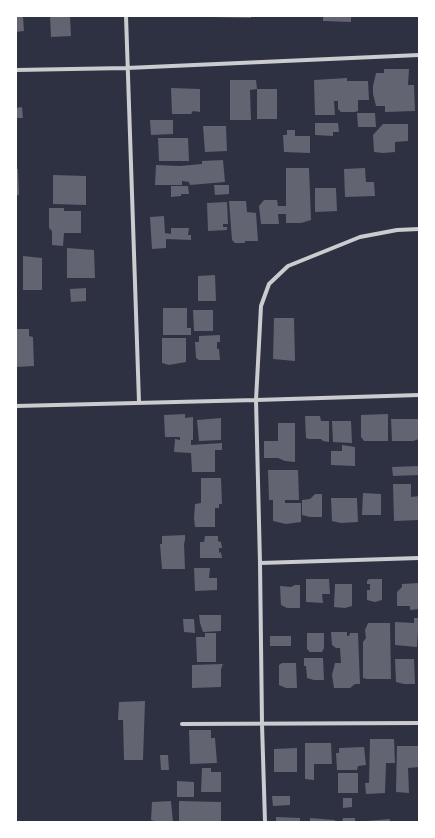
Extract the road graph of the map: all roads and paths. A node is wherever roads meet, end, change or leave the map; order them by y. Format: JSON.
{"nodes":[{"id":1,"x":126,"y":16,"type":"edge"},
{"id":2,"x":419,"y":55,"type":"edge"},
{"id":3,"x":127,"y":68,"type":"junction"},
{"id":4,"x":16,"y":70,"type":"edge"},
{"id":5,"x":419,"y":229,"type":"edge"},
{"id":6,"x":419,"y":395,"type":"edge"},
{"id":7,"x":256,"y":400,"type":"junction"},
{"id":8,"x":139,"y":402,"type":"junction"},
{"id":9,"x":16,"y":406,"type":"edge"},
{"id":10,"x":419,"y":558,"type":"edge"},
{"id":11,"x":260,"y":562,"type":"junction"},
{"id":12,"x":419,"y":723,"type":"edge"},
{"id":13,"x":182,"y":724,"type":"dead end"},
{"id":14,"x":262,"y":724,"type":"junction"},
{"id":15,"x":265,"y":822,"type":"edge"}],
"edges":[{"from":1,"to":3,"type":"street"},
{"from":2,"to":3,"type":"street"},
{"from":3,"to":4,"type":"street"},
{"from":3,"to":8,"type":"street"},
{"from":5,"to":7,"type":"street"},
{"from":6,"to":7,"type":"street"},
{"from":7,"to":8,"type":"street"},
{"from":7,"to":11,"type":"street"},
{"from":8,"to":9,"type":"street"},
{"from":10,"to":11,"type":"street"},
{"from":11,"to":14,"type":"street"},
{"from":12,"to":14,"type":"street"},
{"from":13,"to":14,"type":"street"},
{"from":14,"to":15,"type":"street"}]}
